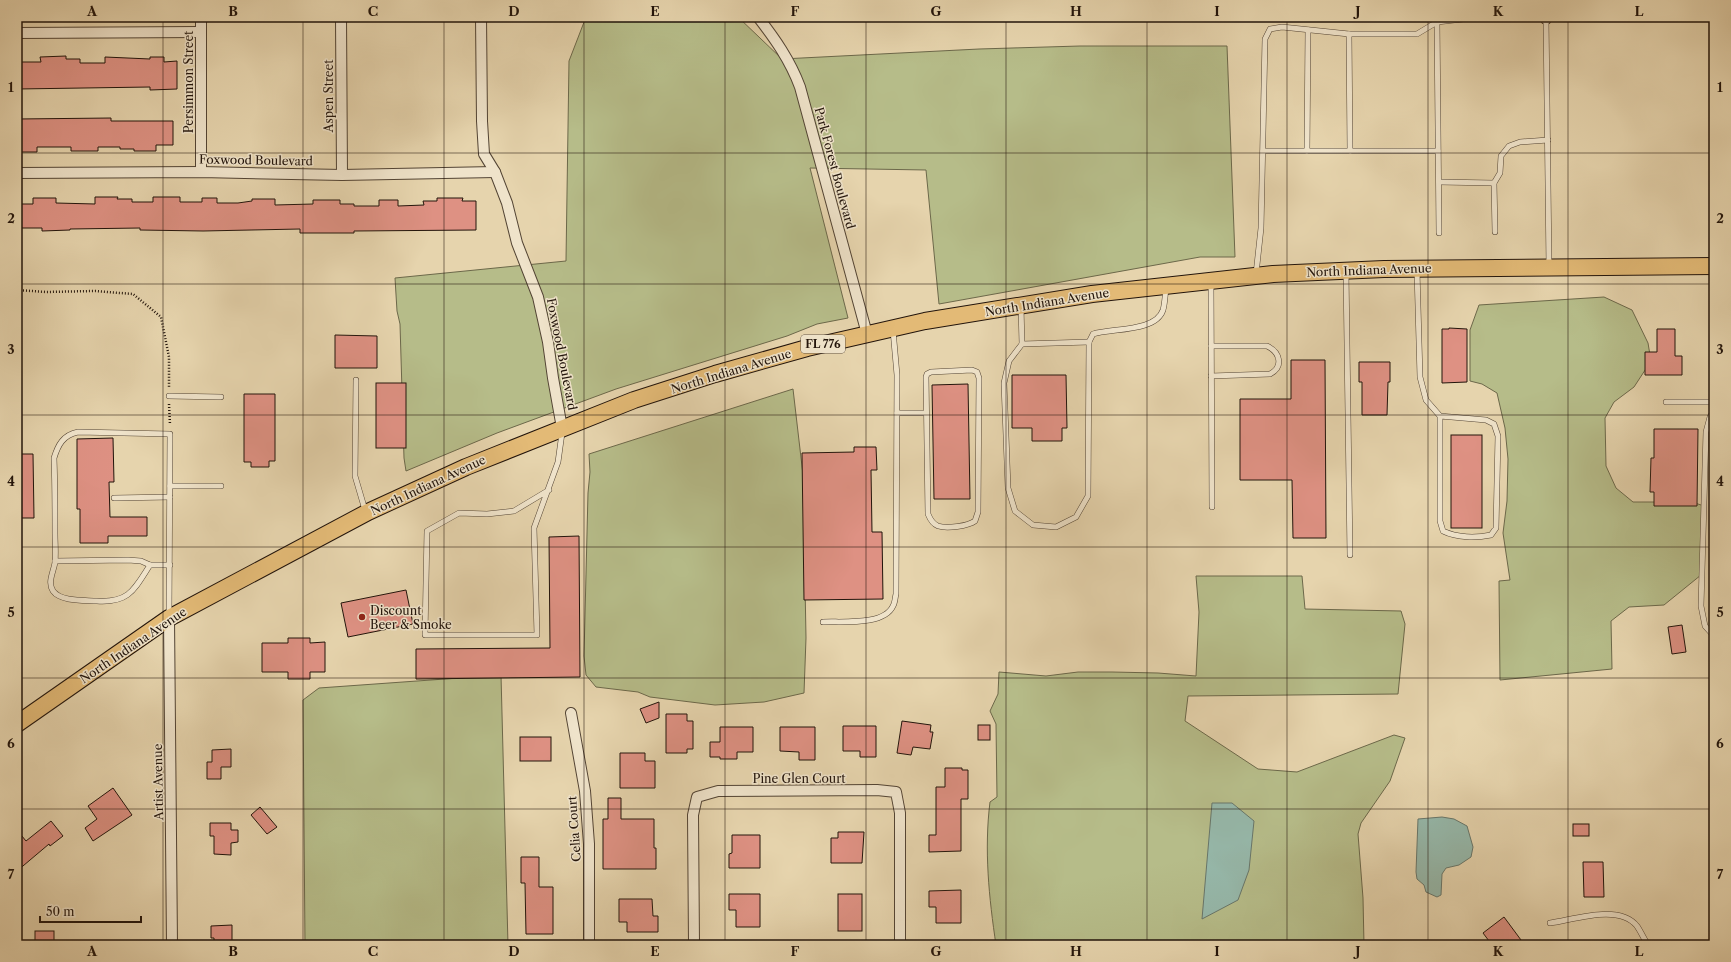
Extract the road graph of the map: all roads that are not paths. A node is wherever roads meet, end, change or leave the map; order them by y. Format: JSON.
{"nodes":[{"id":1,"x":201,"y":17,"type":"edge"},
{"id":2,"x":341,"y":17,"type":"edge"},
{"id":3,"x":481,"y":17,"type":"edge"},
{"id":4,"x":758,"y":17,"type":"edge"},
{"id":5,"x":1546,"y":18,"type":"edge"},
{"id":6,"x":1437,"y":22,"type":"junction"},
{"id":7,"x":1308,"y":30,"type":"junction"},
{"id":8,"x":201,"y":32,"type":"junction"},
{"id":9,"x":17,"y":33,"type":"edge"},
{"id":10,"x":1349,"y":34,"type":"junction"},
{"id":11,"x":1548,"y":140,"type":"junction"},
{"id":12,"x":1263,"y":151,"type":"junction"},
{"id":13,"x":1307,"y":151,"type":"junction"},
{"id":14,"x":1350,"y":151,"type":"junction"},
{"id":15,"x":1438,"y":152,"type":"junction"},
{"id":16,"x":201,"y":172,"type":"junction"},
{"id":17,"x":495,"y":172,"type":"junction"},
{"id":18,"x":17,"y":173,"type":"edge"},
{"id":19,"x":342,"y":175,"type":"junction"},
{"id":20,"x":1439,"y":182,"type":"junction"},
{"id":21,"x":1494,"y":183,"type":"junction"},
{"id":22,"x":1495,"y":232,"type":"dead end"},
{"id":23,"x":1439,"y":233,"type":"dead end"},
{"id":24,"x":1714,"y":266,"type":"edge"},
{"id":25,"x":1549,"y":267,"type":"junction"},
{"id":26,"x":1417,"y":268,"type":"junction"},
{"id":27,"x":1346,"y":270,"type":"junction"},
{"id":28,"x":1256,"y":275,"type":"junction"},
{"id":29,"x":1211,"y":280,"type":"junction"},
{"id":30,"x":1166,"y":285,"type":"junction"},
{"id":31,"x":1021,"y":306,"type":"junction"},
{"id":32,"x":893,"y":328,"type":"junction"},
{"id":33,"x":866,"y":334,"type":"junction"},
{"id":34,"x":1089,"y":342,"type":"junction"},
{"id":35,"x":1022,"y":344,"type":"junction"},
{"id":36,"x":1211,"y":346,"type":"junction"},
{"id":37,"x":1212,"y":376,"type":"junction"},
{"id":38,"x":356,"y":380,"type":"dead end"},
{"id":39,"x":169,"y":396,"type":"road end"},
{"id":40,"x":221,"y":397,"type":"dead end"},
{"id":41,"x":1666,"y":402,"type":"dead end"},
{"id":42,"x":1714,"y":402,"type":"edge"},
{"id":43,"x":1714,"y":410,"type":"edge"},
{"id":44,"x":897,"y":413,"type":"junction"},
{"id":45,"x":925,"y":413,"type":"junction"},
{"id":46,"x":1440,"y":416,"type":"junction"},
{"id":47,"x":562,"y":428,"type":"junction"},
{"id":48,"x":170,"y":486,"type":"junction"},
{"id":49,"x":221,"y":486,"type":"dead end"},
{"id":50,"x":549,"y":490,"type":"junction"},
{"id":51,"x":114,"y":498,"type":"dead end"},
{"id":52,"x":170,"y":498,"type":"junction"},
{"id":53,"x":1212,"y":507,"type":"dead end"},
{"id":54,"x":366,"y":513,"type":"junction"},
{"id":55,"x":1350,"y":555,"type":"dead end"},
{"id":56,"x":55,"y":562,"type":"junction"},
{"id":57,"x":150,"y":565,"type":"junction"},
{"id":58,"x":170,"y":565,"type":"junction"},
{"id":59,"x":169,"y":618,"type":"junction"},
{"id":60,"x":823,"y":622,"type":"dead end"},
{"id":61,"x":1714,"y":636,"type":"edge"},
{"id":62,"x":572,"y":713,"type":"dead end"},
{"id":63,"x":17,"y":724,"type":"edge"},
{"id":64,"x":1550,"y":924,"type":"dead end"},
{"id":65,"x":172,"y":945,"type":"edge"},
{"id":66,"x":590,"y":945,"type":"edge"},
{"id":67,"x":694,"y":945,"type":"edge"},
{"id":68,"x":900,"y":945,"type":"edge"},
{"id":69,"x":1648,"y":945,"type":"edge"}],
"edges":[{"from":1,"to":8,"type":"street","name":"Persimmon Street"},
{"from":2,"to":19,"type":"street","name":"Aspen Street"},
{"from":3,"to":17,"type":"street","name":"Foxwood Boulevard"},
{"from":4,"to":33,"type":"street","name":"Park Forest Boulevard"},
{"from":5,"to":6,"type":"lane"},
{"from":5,"to":11,"type":"lane"},
{"from":6,"to":10,"type":"lane"},
{"from":6,"to":15,"type":"lane"},
{"from":7,"to":10,"type":"lane"},
{"from":7,"to":12,"type":"lane"},
{"from":7,"to":13,"type":"lane"},
{"from":8,"to":9,"type":"street"},
{"from":8,"to":16,"type":"street","name":"Persimmon Street"},
{"from":10,"to":14,"type":"lane"},
{"from":11,"to":21,"type":"lane"},
{"from":11,"to":25,"type":"lane"},
{"from":12,"to":13,"type":"lane"},
{"from":12,"to":28,"type":"lane"},
{"from":13,"to":14,"type":"lane"},
{"from":14,"to":15,"type":"lane"},
{"from":15,"to":20,"type":"lane"},
{"from":16,"to":18,"type":"street","name":"Foxwood Boulevard"},
{"from":16,"to":19,"type":"street","name":"Foxwood Boulevard"},
{"from":17,"to":19,"type":"street","name":"Foxwood Boulevard"},
{"from":17,"to":47,"type":"street","name":"Foxwood Boulevard"},
{"from":20,"to":21,"type":"lane"},
{"from":20,"to":23,"type":"lane"},
{"from":21,"to":22,"type":"lane"},
{"from":24,"to":25,"type":"main road","name":"North Indiana Avenue","number":"FL 776"},
{"from":25,"to":26,"type":"main road","name":"North Indiana Avenue","number":"FL 776"},
{"from":26,"to":27,"type":"main road","name":"North Indiana Avenue","number":"FL 776"},
{"from":26,"to":46,"type":"lane"},
{"from":27,"to":28,"type":"main road","name":"North Indiana Avenue","number":"FL 776"},
{"from":27,"to":55,"type":"lane"},
{"from":28,"to":29,"type":"main road","name":"North Indiana Avenue","number":"FL 776"},
{"from":29,"to":30,"type":"main road","name":"North Indiana Avenue","number":"FL 776"},
{"from":29,"to":36,"type":"lane"},
{"from":30,"to":31,"type":"main road","name":"North Indiana Avenue","number":"FL 776"},
{"from":30,"to":34,"type":"lane"},
{"from":31,"to":32,"type":"main road","name":"North Indiana Avenue","number":"FL 776"},
{"from":31,"to":35,"type":"lane"},
{"from":32,"to":33,"type":"main road","name":"North Indiana Avenue","number":"FL 776"},
{"from":32,"to":44,"type":"lane"},
{"from":33,"to":47,"type":"main road","name":"North Indiana Avenue","number":"FL 776"},
{"from":34,"to":35,"type":"lane"},
{"from":34,"to":35,"type":"lane"},
{"from":36,"to":37,"type":"lane"},
{"from":36,"to":37,"type":"lane"},
{"from":37,"to":53,"type":"lane"},
{"from":38,"to":54,"type":"lane"},
{"from":39,"to":40,"type":"lane"},
{"from":41,"to":42,"type":"lane"},
{"from":43,"to":61,"type":"lane"},
{"from":44,"to":45,"type":"lane"},
{"from":44,"to":60,"type":"lane"},
{"from":45,"to":45,"type":"lane"},
{"from":46,"to":46,"type":"lane"},
{"from":47,"to":50,"type":"lane"},
{"from":47,"to":54,"type":"main road","name":"North Indiana Avenue","number":"FL 776"},
{"from":48,"to":49,"type":"lane"},
{"from":48,"to":52,"type":"lane"},
{"from":48,"to":56,"type":"lane"},
{"from":50,"to":50,"type":"lane"},
{"from":51,"to":52,"type":"lane"},
{"from":52,"to":58,"type":"lane"},
{"from":54,"to":59,"type":"main road","name":"North Indiana Avenue","number":"FL 776"},
{"from":56,"to":57,"type":"lane"},
{"from":56,"to":57,"type":"lane"},
{"from":57,"to":58,"type":"lane"},
{"from":58,"to":59,"type":"lane"},
{"from":59,"to":63,"type":"main road","name":"North Indiana Avenue","number":"FL 776"},
{"from":59,"to":65,"type":"street","name":"Artist Avenue"},
{"from":62,"to":66,"type":"street","name":"Celia Court"},
{"from":64,"to":69,"type":"lane"},
{"from":67,"to":68,"type":"street","name":"Pine Glen Court"}]}
